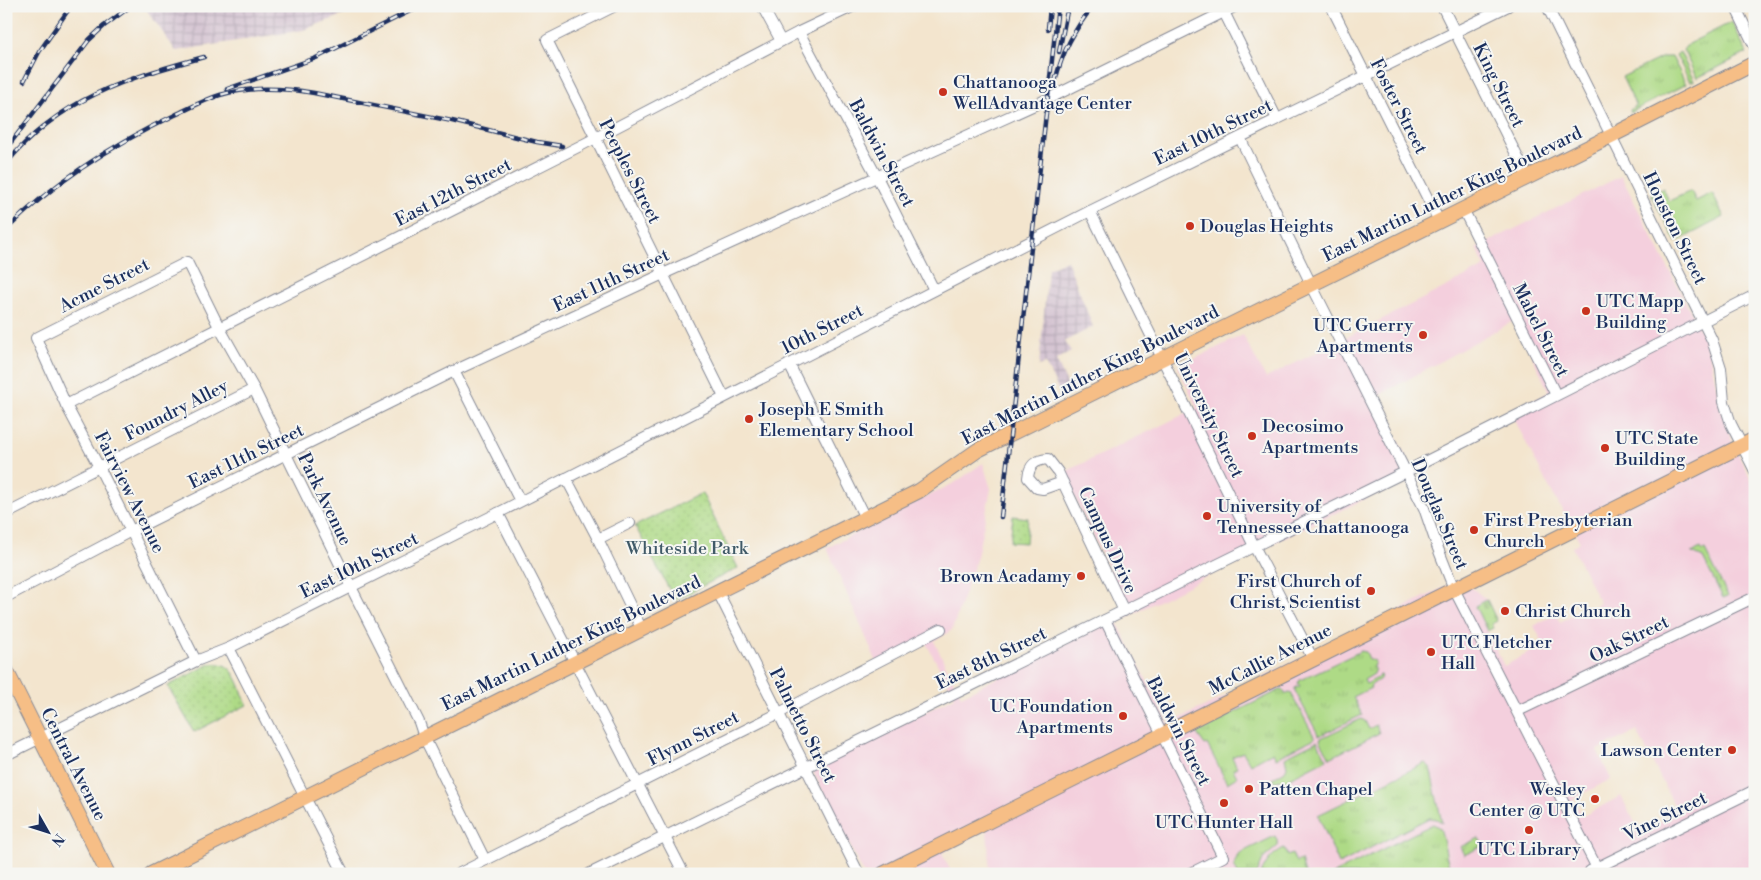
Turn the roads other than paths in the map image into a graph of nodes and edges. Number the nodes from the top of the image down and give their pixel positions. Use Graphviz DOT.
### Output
graph roads {
  1 [pos="615,6"];
  2 [pos="762,6"];
  3 [pos="854,6"];
  4 [pos="1236,6"];
  5 [pos="1331,6"];
  6 [pos="1442,6"];
  7 [pos="1508,6"];
  8 [pos="1547,6"];
  9 [pos="1735,6"];
  10 [pos="1224,12"];
  11 [pos="799,32"];
  12 [pos="1455,32"];
  13 [pos="781,41"];
  14 [pos="1755,46"];
  15 [pos="1755,63"];
  16 [pos="1366,76"];
  17 [pos="1277,119"];
  18 [pos="1611,136"];
  19 [pos="595,138"];
  20 [pos="1240,138"];
  21 [pos="877,176"];
  22 [pos="1528,178"];
  23 [pos="1463,209"];
  24 [pos="1090,211"];
  25 [pos="1439,220"];
  26 [pos="187,262"];
  27 [pos="663,274"];
  28 [pos="1311,284"];
  29 [pos="934,290"];
  30 [pos="1755,295"];
  31 [pos="1702,320"];
  32 [pos="219,328"];
  33 [pos="36,338"];
  34 [pos="1163,357"];
  35 [pos="790,364"];
  36 [pos="454,371"];
  37 [pos="254,389"];
  38 [pos="1556,395"];
  39 [pos="724,397"];
  40 [pos="66,405"];
  41 [pos="1755,438"];
  42 [pos="1742,445"];
  43 [pos="286,455"];
  44 [pos="99,467"];
  45 [pos="1406,471"];
  46 [pos="1755,471"];
  47 [pos="566,478"];
  48 [pos="1063,482"];
  49 [pos="520,501"];
  50 [pos="6,514"];
  51 [pos="498,514"];
  52 [pos="865,518"];
  53 [pos="630,523"];
  54 [pos="131,530"];
  55 [pos="598,539"];
  56 [pos="1254,546"];
  57 [pos="351,587"];
  58 [pos="1454,589"];
  59 [pos="718,592"];
  60 [pos="6,597"];
  61 [pos="1755,597"];
  62 [pos="1124,611"];
  63 [pos="1105,620"];
  64 [pos="941,629"];
  65 [pos="642,630"];
  66 [pos="229,648"];
  67 [pos="1313,659"];
  68 [pos="196,661"];
  69 [pos="576,663"];
  70 [pos="6,670"];
  71 [pos="1518,711"];
  72 [pos="779,713"];
  73 [pos="1163,734"];
  74 [pos="424,737"];
  75 [pos="40,738"];
  76 [pos="6,756"];
  77 [pos="806,767"];
  78 [pos="638,784"];
  79 [pos="1755,790"];
  80 [pos="304,796"];
  81 [pos="664,835"];
  82 [pos="485,860"];
  83 [pos="1596,871"];
  84 [pos="108,874"];
  85 [pos="151,874"];
  86 [pos="344,874"];
  87 [pos="458,874"];
  88 [pos="589,874"];
  89 [pos="684,874"];
  90 [pos="859,874"];
  91 [pos="883,874"];
  92 [pos="1189,874"];
  1 -- 19 [label="street, Peeples Street"];
  2 -- 13 [label="street"];
  3 -- 11 [label="street, East 12th Street"];
  4 -- 10 [label="street, East 11th Street"];
  5 -- 16 [label="street, Foster Street"];
  6 -- 12 [label="street, King Street"];
  7 -- 12 [label="street, East 10th Street"];
  8 -- 18 [label="street, Houston Street"];
  9 -- 14 [label="street"];
  10 -- 17 [label="street"];
  10 -- 21 [label="street, East 11th Street"];
  11 -- 13 [label="street, East 12th Street"];
  11 -- 21 [label="street, Baldwin Street"];
  12 -- 16 [label="street, East 10th Street"];
  12 -- 22 [label="street, King Street"];
  13 -- 19 [label="street, East 12th Street"];
  15 -- 18 [label="main road, East Martin Luther King Boulevard"];
  16 -- 17 [label="street, East 10th Street"];
  16 -- 25 [label="street, Foster Street"];
  17 -- 20 [label="street, East 10th Street"];
  18 -- 22 [label="main road, East Martin Luther King Boulevard"];
  18 -- 31 [label="street, Houston Street"];
  19 -- 27 [label="street, Peeples Street"];
  19 -- 32 [label="street, East 12th Street"];
  20 -- 24 [label="street, East 10th Street"];
  20 -- 28 [label="street, Douglas Street"];
  21 -- 27 [label="street, East 11th Street"];
  21 -- 29 [label="street, Baldwin Street"];
  22 -- 23 [label="main road, East Martin Luther King Boulevard"];
  23 -- 25 [label="main road, East Martin Luther King Boulevard"];
  23 -- 38 [label="street, Mabel Street"];
  24 -- 29 [label="street, East 10th Street"];
  24 -- 34 [label="street, University Street"];
  25 -- 28 [label="main road, East Martin Luther King Boulevard"];
  26 -- 32 [label="street, Park Avenue"];
  26 -- 33 [label="street, Acme Street"];
  27 -- 36 [label="street, East 11th Street"];
  27 -- 39 [label="street, Peeples Street"];
  28 -- 34 [label="main road, East Martin Luther King Boulevard"];
  28 -- 45 [label="street, Douglas Street"];
  29 -- 35 [label="street, 10th Street"];
  30 -- 31 [label="street"];
  31 -- 38 [label="street"];
  31 -- 42 [label="street, Houston Street"];
  32 -- 37 [label="street, Park Avenue"];
  32 -- 40 [label="street, East 12th Street"];
  33 -- 40 [label="street, Fairview Avenue"];
  34 -- 52 [label="main road, East Martin Luther King Boulevard"];
  34 -- 56 [label="street, University Street"];
  35 -- 39 [label="street, 10th Street"];
  35 -- 52 [label="street"];
  36 -- 43 [label="street, East 11th Street"];
  36 -- 49 [label="street"];
  37 -- 43 [label="street, Park Avenue"];
  37 -- 44 [label="street, Foundry Alley"];
  38 -- 45 [label="street, Mabel Street"];
  39 -- 47 [label="street, East 10th Street"];
  40 -- 44 [label="street, Fairview Avenue"];
  41 -- 42 [label="main road, McCallie Avenue"];
  42 -- 46 [label="street, Houston Street"];
  42 -- 58 [label="main road, McCallie Avenue"];
  43 -- 54 [label="street, East 11th Street"];
  43 -- 57 [label="street, Park Avenue"];
  44 -- 50 [label="street, Foundry Alley"];
  44 -- 54 [label="street, Fairview Avenue"];
  45 -- 56 [label="street, East 8th Street"];
  45 -- 58 [label="street, Douglas Street"];
  47 -- 49 [label="street, East 10th Street"];
  47 -- 55 [label="street"];
  48 -- 62 [label="street, Campus Drive"];
  49 -- 51 [label="street, East 10th Street"];
  51 -- 57 [label="street, East 10th Street"];
  51 -- 69 [label="street"];
  52 -- 59 [label="main road, East Martin Luther King Boulevard"];
  53 -- 55 [label="street"];
  54 -- 60 [label="street, East 11th Street"];
  54 -- 68 [label="street, Fairview Avenue"];
  55 -- 65 [label="street"];
  56 -- 62 [label="street, East 8th Street"];
  56 -- 67 [label="street, University Street"];
  57 -- 66 [label="street, East 10th Street"];
  57 -- 74 [label="street, Park Avenue"];
  58 -- 67 [label="main road, McCallie Avenue"];
  58 -- 71 [label="street, Douglas Street"];
  59 -- 65 [label="main road, East Martin Luther King Boulevard"];
  59 -- 72 [label="street, Palmetto Street"];
  61 -- 71 [label="street, Oak Street"];
  62 -- 63 [label="street, East 8th Street"];
  63 -- 73 [label="street, Baldwin Street"];
  63 -- 77 [label="street, East 8th Street"];
  64 -- 72 [label="street, Flynn Street"];
  65 -- 69 [label="main road, East Martin Luther King Boulevard"];
  66 -- 68 [label="street, East 10th Street"];
  66 -- 80 [label="street"];
  67 -- 73 [label="main road, McCallie Avenue"];
  68 -- 75 [label="street, East 10th Street"];
  69 -- 74 [label="main road, East Martin Luther King Boulevard"];
  69 -- 78 [label="street"];
  70 -- 75 [label="main road, Central Avenue"];
  71 -- 83 [label="street, Douglas Street"];
  72 -- 77 [label="street, Palmetto Street"];
  72 -- 78 [label="street, Flynn Street"];
  73 -- 91 [label="main road, McCallie Avenue"];
  73 -- 92 [label="street, Baldwin Street"];
  74 -- 80 [label="main road, East Martin Luther King Boulevard"];
  74 -- 82 [label="street, Park Avenue"];
  75 -- 76 [label="street, East 10th Street"];
  75 -- 84 [label="main road, Central Avenue"];
  77 -- 81 [label="street, East 8th Street"];
  77 -- 90 [label="street, Palmetto Street"];
  78 -- 81 [label="street"];
  78 -- 82 [label="street, Flynn Street"];
  79 -- 83 [label="street, Vine Street"];
  80 -- 85 [label="main road, East Martin Luther King Boulevard"];
  80 -- 86 [label="street"];
  81 -- 88 [label="street, East 8th Street"];
  81 -- 89 [label="street"];
  82 -- 87 [label="street, Flynn Street"];
}
